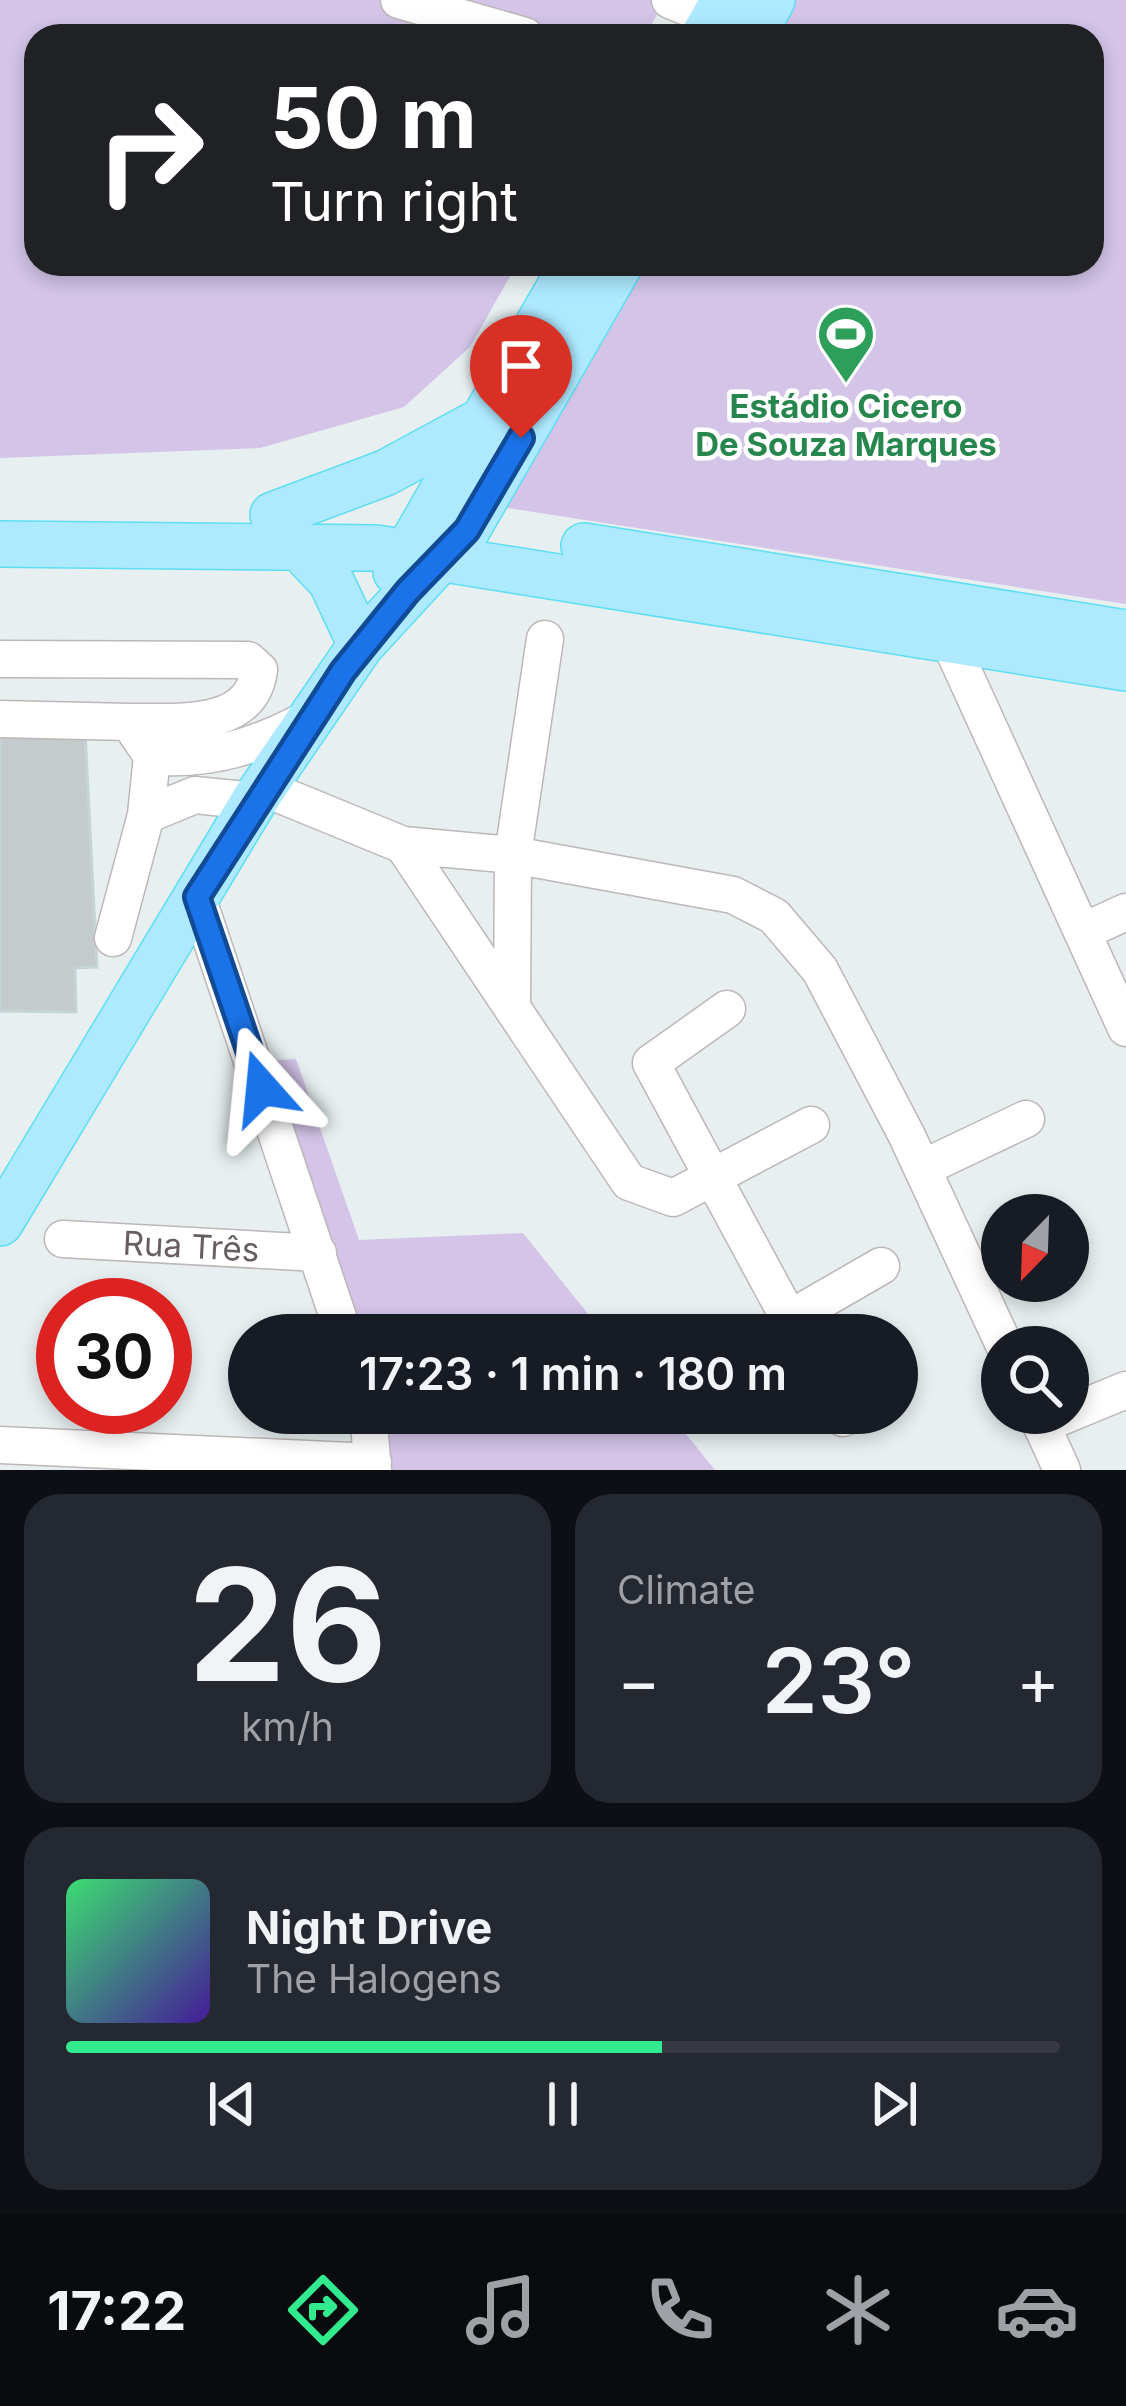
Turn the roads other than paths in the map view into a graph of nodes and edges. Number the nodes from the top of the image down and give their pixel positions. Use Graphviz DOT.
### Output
graph roads {
  1 [pos="399,0"];
  2 [pos="670,0"];
  3 [pos="772,0"];
  4 [pos="724,23"];
  5 [pos="483,24"];
  6 [pos="567,276"];
  7 [pos="612,276"];
  8 [pos="484,419"];
  9 [pos="0,519"];
  10 [pos="284,529"];
  11 [pos="434,540"];
  12 [pos="0,544"];
  13 [pos="1126,633"];
  14 [pos="948,638"];
  15 [pos="545,639"];
  16 [pos="361,645"];
  17 [pos="0,659"];
  18 [pos="1126,668"];
  19 [pos="311,717"];
  20 [pos="0,719"];
  21 [pos="129,722"];
  22 [pos="152,756"];
  23 [pos="259,794"];
  24 [pos="146,814"];
  25 [pos="403,845"];
  26 [pos="513,855"];
  27 [pos="197,897"];
  28 [pos="1126,912"];
  29 [pos="1082,932"];
  30 [pos="113,938"];
  31 [pos="512,1007"];
  32 [pos="728,1009"];
  33 [pos="1126,1028"];
  34 [pos="1026,1119"];
  35 [pos="812,1125"];
  36 [pos="922,1168"];
  37 [pos="711,1178"];
  38 [pos="0,1223"];
  39 [pos="63,1239"];
  40 [pos="318,1252"];
  41 [pos="881,1266"];
  42 [pos="337,1314"];
  43 [pos="787,1314"];
  44 [pos="813,1314"];
  45 [pos="995,1326"];
  46 [pos="1126,1390"];
  47 [pos="1089,1402"];
  48 [pos="370,1434"];
  49 [pos="1045,1434"];
  50 [pos="0,1445"];
  51 [pos="373,1466"];
  52 [pos="1062,1470"];
  1 -- 5 [label="street"];
  2 -- 4 [label="street"];
  3 -- 4 [label="main road"];
  6 -- 8 [label="main road"];
  7 -- 11 [label="main road"];
  8 -- 10 [label="main road"];
  8 -- 11 [label="main road"];
  9 -- 10 [label="main road"];
  10 -- 11 [label="main road"];
  10 -- 12 [label="main road"];
  10 -- 16 [label="main road"];
  11 -- 13 [label="main road"];
  11 -- 14 [label="main road"];
  11 -- 16 [label="main road"];
  14 -- 18 [label="main road"];
  14 -- 29 [label="street"];
  15 -- 26 [label="street"];
  16 -- 19 [label="main road"];
  17 -- 21 [label="street"];
  19 -- 22 [label="street"];
  19 -- 23 [label="main road"];
  20 -- 21 [label="street"];
  21 -- 22 [label="street"];
  22 -- 24 [label="street"];
  23 -- 24 [label="street"];
  23 -- 25 [label="street"];
  23 -- 27 [label="main road"];
  24 -- 30 [label="street"];
  25 -- 26 [label="street"];
  25 -- 31 [label="street"];
  26 -- 31 [label="street"];
  26 -- 36 [label="street"];
  27 -- 38 [label="main road"];
  27 -- 40 [label="street"];
  28 -- 29 [label="street"];
  29 -- 33 [label="street"];
  31 -- 37 [label="street"];
  32 -- 37 [label="street"];
  34 -- 36 [label="street"];
  35 -- 37 [label="street"];
  36 -- 45 [label="street"];
  37 -- 43 [label="street"];
  39 -- 40 [label="street, Rua Três"];
  40 -- 42 [label="street"];
  41 -- 44 [label="street"];
  46 -- 47 [label="street"];
  48 -- 51 [label="street"];
  49 -- 52 [label="street"];
  50 -- 51 [label="street"];
}
